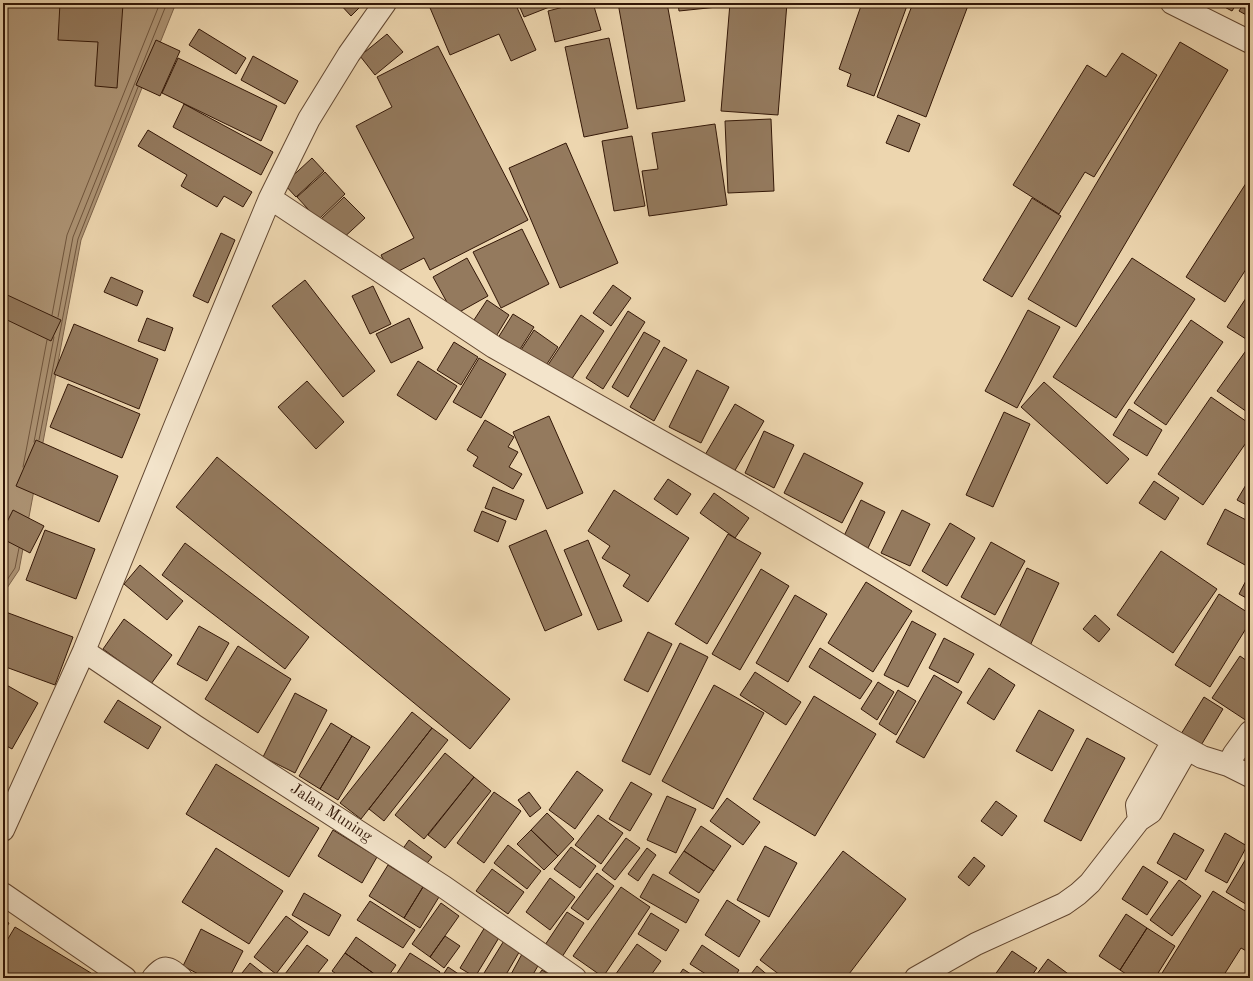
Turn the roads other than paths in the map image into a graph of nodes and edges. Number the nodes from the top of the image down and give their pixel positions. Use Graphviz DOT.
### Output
graph roads {
  1 [pos="385,3"];
  2 [pos="1172,3"];
  3 [pos="1250,42"];
  4 [pos="270,198"];
  5 [pos="84,651"];
  6 [pos="1250,732"];
  7 [pos="1180,745"];
  8 [pos="1228,765"];
  9 [pos="1250,776"];
  10 [pos="3,830"];
  11 [pos="3,894"];
  12 [pos="125,978"];
  13 [pos="153,978"];
  14 [pos="181,978"];
  15 [pos="575,978"];
  16 [pos="916,978"];
  1 -- 4 [label="street"];
  2 -- 3 [label="street"];
  4 -- 5 [label="street"];
  4 -- 7 [label="street"];
  5 -- 10 [label="street"];
  5 -- 15 [label="street, Jalan Muning"];
  6 -- 8 [label="street"];
  7 -- 8 [label="street"];
  7 -- 16 [label="street"];
  8 -- 9 [label="street"];
  11 -- 12 [label="street"];
  13 -- 14 [label="street"];
}
